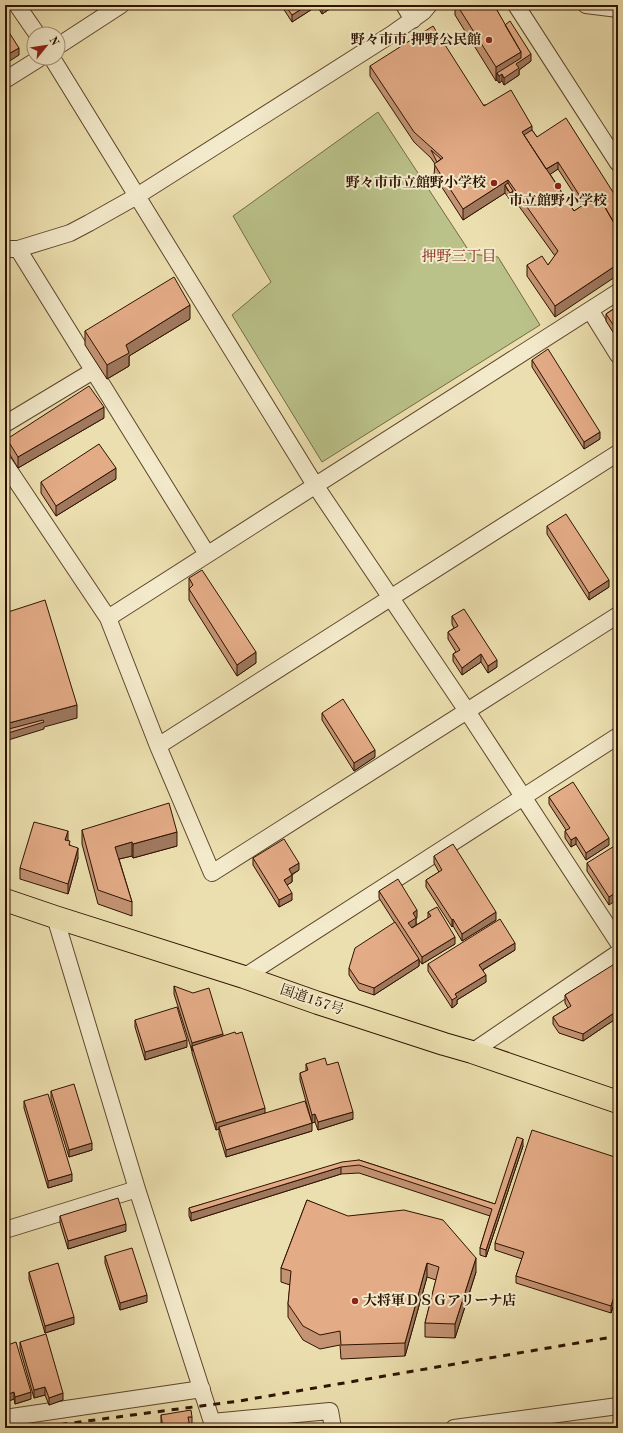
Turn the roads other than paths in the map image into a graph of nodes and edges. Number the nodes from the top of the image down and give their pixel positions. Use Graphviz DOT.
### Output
graph roads {
  1 [pos="17,5"];
  2 [pos="121,5"];
  3 [pos="404,5"];
  4 [pos="429,5"];
  5 [pos="516,5"];
  6 [pos="586,5"];
  7 [pos="618,9"];
  8 [pos="412,20"];
  9 [pos="31,26"];
  10 [pos="66,41"];
  11 [pos="27,66"];
  12 [pos="57,66"];
  13 [pos="5,80"];
  14 [pos="618,163"];
  15 [pos="137,196"];
  16 [pos="11,249"];
  17 [pos="618,292"];
  18 [pos="590,310"];
  19 [pos="618,355"];
  20 [pos="93,371"];
  21 [pos="5,424"];
  22 [pos="618,454"];
  23 [pos="5,464"];
  24 [pos="314,485"];
  25 [pos="207,554"];
  26 [pos="390,597"];
  27 [pos="618,614"];
  28 [pos="108,618"];
  29 [pos="467,711"];
  30 [pos="618,736"];
  31 [pos="158,746"];
  32 [pos="523,797"];
  33 [pos="5,900"];
  34 [pos="55,917"];
  35 [pos="618,942"];
  36 [pos="618,953"];
  37 [pos="244,977"];
  38 [pos="472,1052"];
  39 [pos="618,1102"];
  40 [pos="137,1189"];
  41 [pos="5,1230"];
  42 [pos="202,1389"];
  43 [pos="618,1406"];
  44 [pos="5,1418"];
  45 [pos="213,1425"];
  46 [pos="333,1428"];
  47 [pos="454,1428"];
  1 -- 9 [label="street"];
  2 -- 10 [label="street"];
  3 -- 8 [label="street"];
  4 -- 8 [label="street"];
  5 -- 14 [label="street"];
  6 -- 7 [label="street"];
  8 -- 15 [label="street"];
  11 -- 13 [label="street"];
  12 -- 15 [label="street"];
  15 -- 16 [label="street"];
  15 -- 24 [label="street"];
  16 -- 20 [label="street"];
  17 -- 18 [label="street"];
  18 -- 19 [label="street"];
  18 -- 24 [label="street"];
  20 -- 21 [label="street"];
  20 -- 25 [label="street"];
  22 -- 26 [label="street"];
  23 -- 28 [label="street"];
  24 -- 25 [label="street"];
  24 -- 26 [label="street"];
  25 -- 28 [label="street"];
  26 -- 29 [label="street"];
  26 -- 31 [label="street"];
  27 -- 29 [label="street"];
  28 -- 31 [label="street"];
  29 -- 31 [label="street"];
  29 -- 32 [label="street"];
  30 -- 32 [label="street"];
  32 -- 35 [label="street"];
  32 -- 37 [label="street"];
  33 -- 34 [label="highway, 国道157号"];
  34 -- 37 [label="highway, 国道157号"];
  34 -- 40 [label="street"];
  36 -- 38 [label="street"];
  37 -- 38 [label="highway, 国道157号"];
  38 -- 39 [label="highway, 国道157号"];
  40 -- 41 [label="street"];
  40 -- 42 [label="street"];
  42 -- 44 [label="street"];
  42 -- 45 [label="street"];
  43 -- 47 [label="street"];
  45 -- 46 [label="street"];
}
